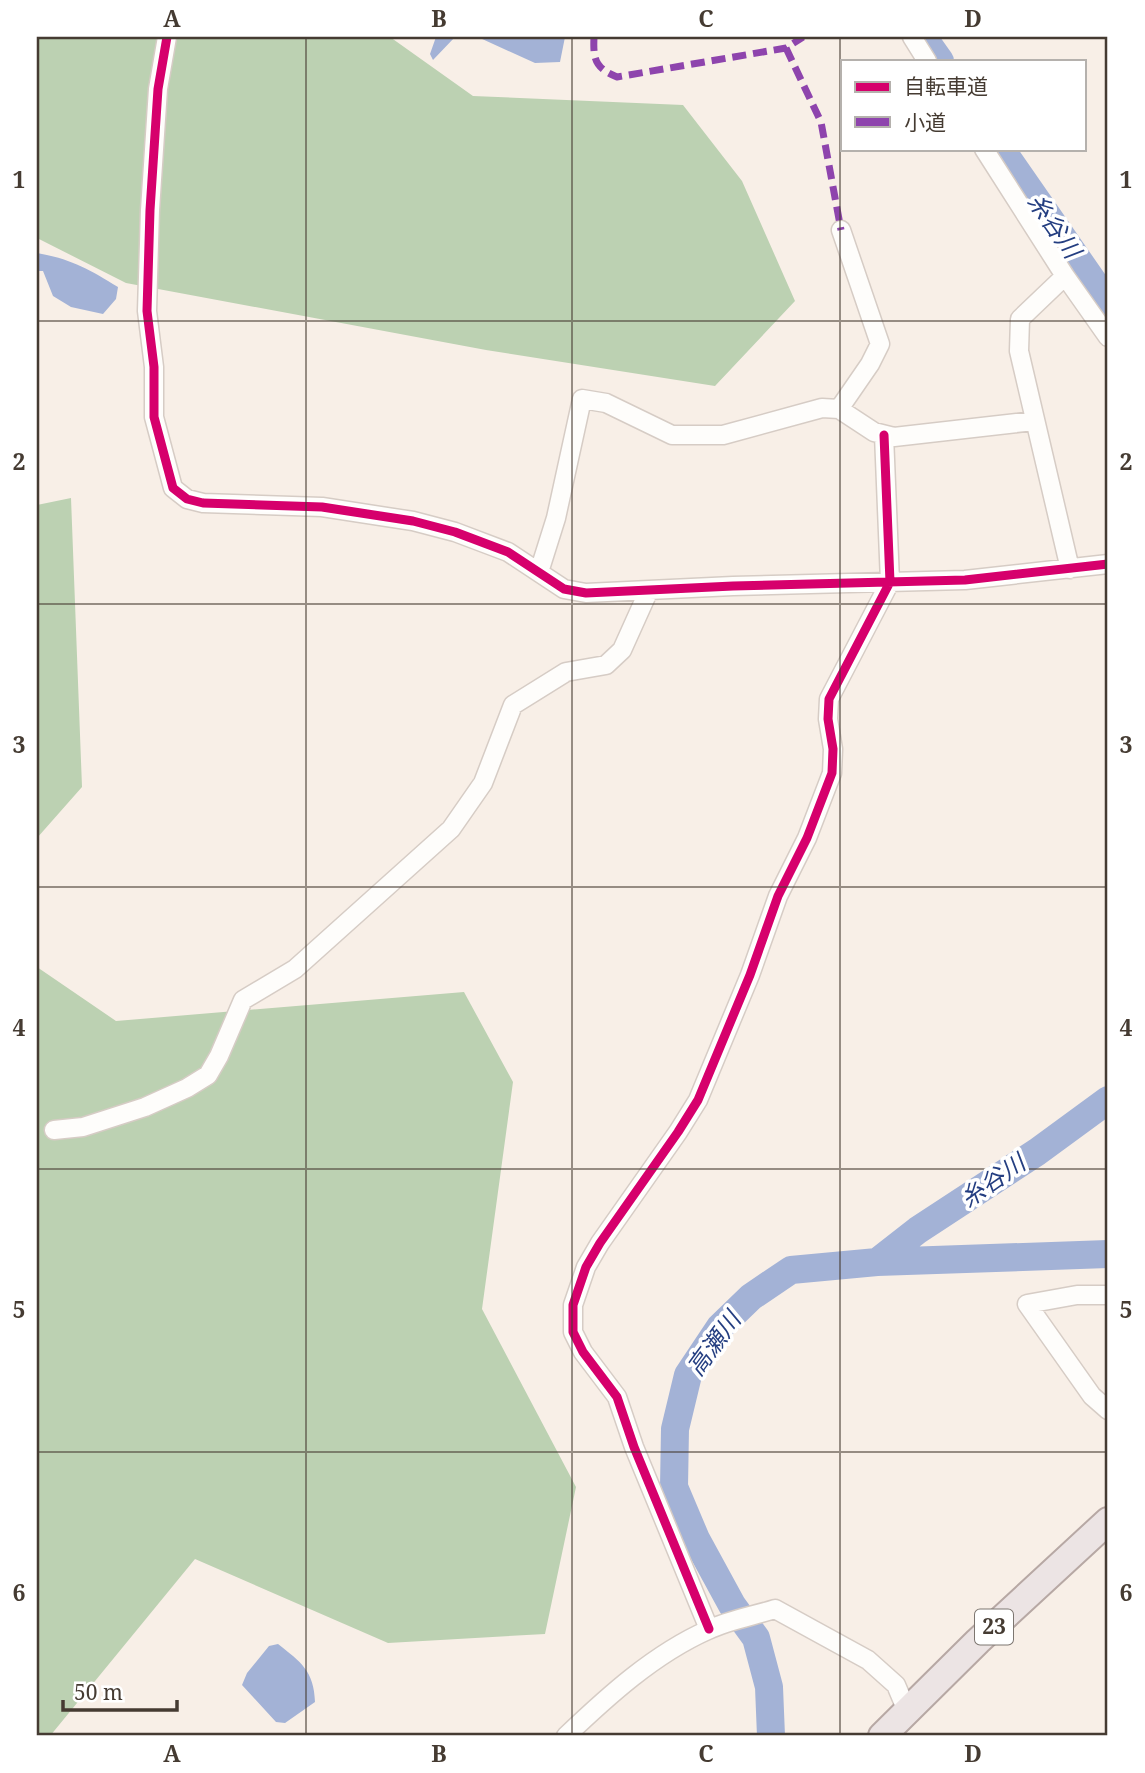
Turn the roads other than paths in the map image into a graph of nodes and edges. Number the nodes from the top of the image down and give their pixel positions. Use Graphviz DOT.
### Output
graph roads {
  1 [pos="167,37"];
  2 [pos="912,37"];
  3 [pos="926,60"];
  4 [pos="985,150"];
  5 [pos="841,230"];
  6 [pos="1065,276"];
  7 [pos="1108,337"];
  8 [pos="839,409"];
  9 [pos="1034,421"];
  10 [pos="884,435"];
  11 [pos="1108,564"];
  12 [pos="1070,569"];
  13 [pos="539,572"];
  14 [pos="890,582"];
  15 [pos="649,590"];
  16 [pos="54,1130"];
  17 [pos="1108,1295"];
  18 [pos="1108,1410"];
  19 [pos="1108,1521"];
  20 [pos="709,1629"];
  21 [pos="906,1711"];
  22 [pos="566,1736"];
  23 [pos="882,1736"];
  1 -- 13 [label="street"];
  2 -- 3 [label="street"];
  4 -- 6 [label="street"];
  5 -- 8 [label="street"];
  6 -- 7 [label="street"];
  6 -- 9 [label="street"];
  8 -- 10 [label="street"];
  8 -- 13 [label="street"];
  9 -- 10 [label="street"];
  9 -- 12 [label="street"];
  10 -- 14 [label="street"];
  11 -- 12 [label="street"];
  12 -- 14 [label="street"];
  13 -- 15 [label="street"];
  14 -- 15 [label="street"];
  14 -- 20 [label="street"];
  15 -- 16 [label="street"];
  17 -- 18 [label="street"];
  19 -- 21 [label="main road, 23"];
  20 -- 21 [label="street"];
  20 -- 22 [label="street"];
  21 -- 23 [label="main road, 23"];
}
